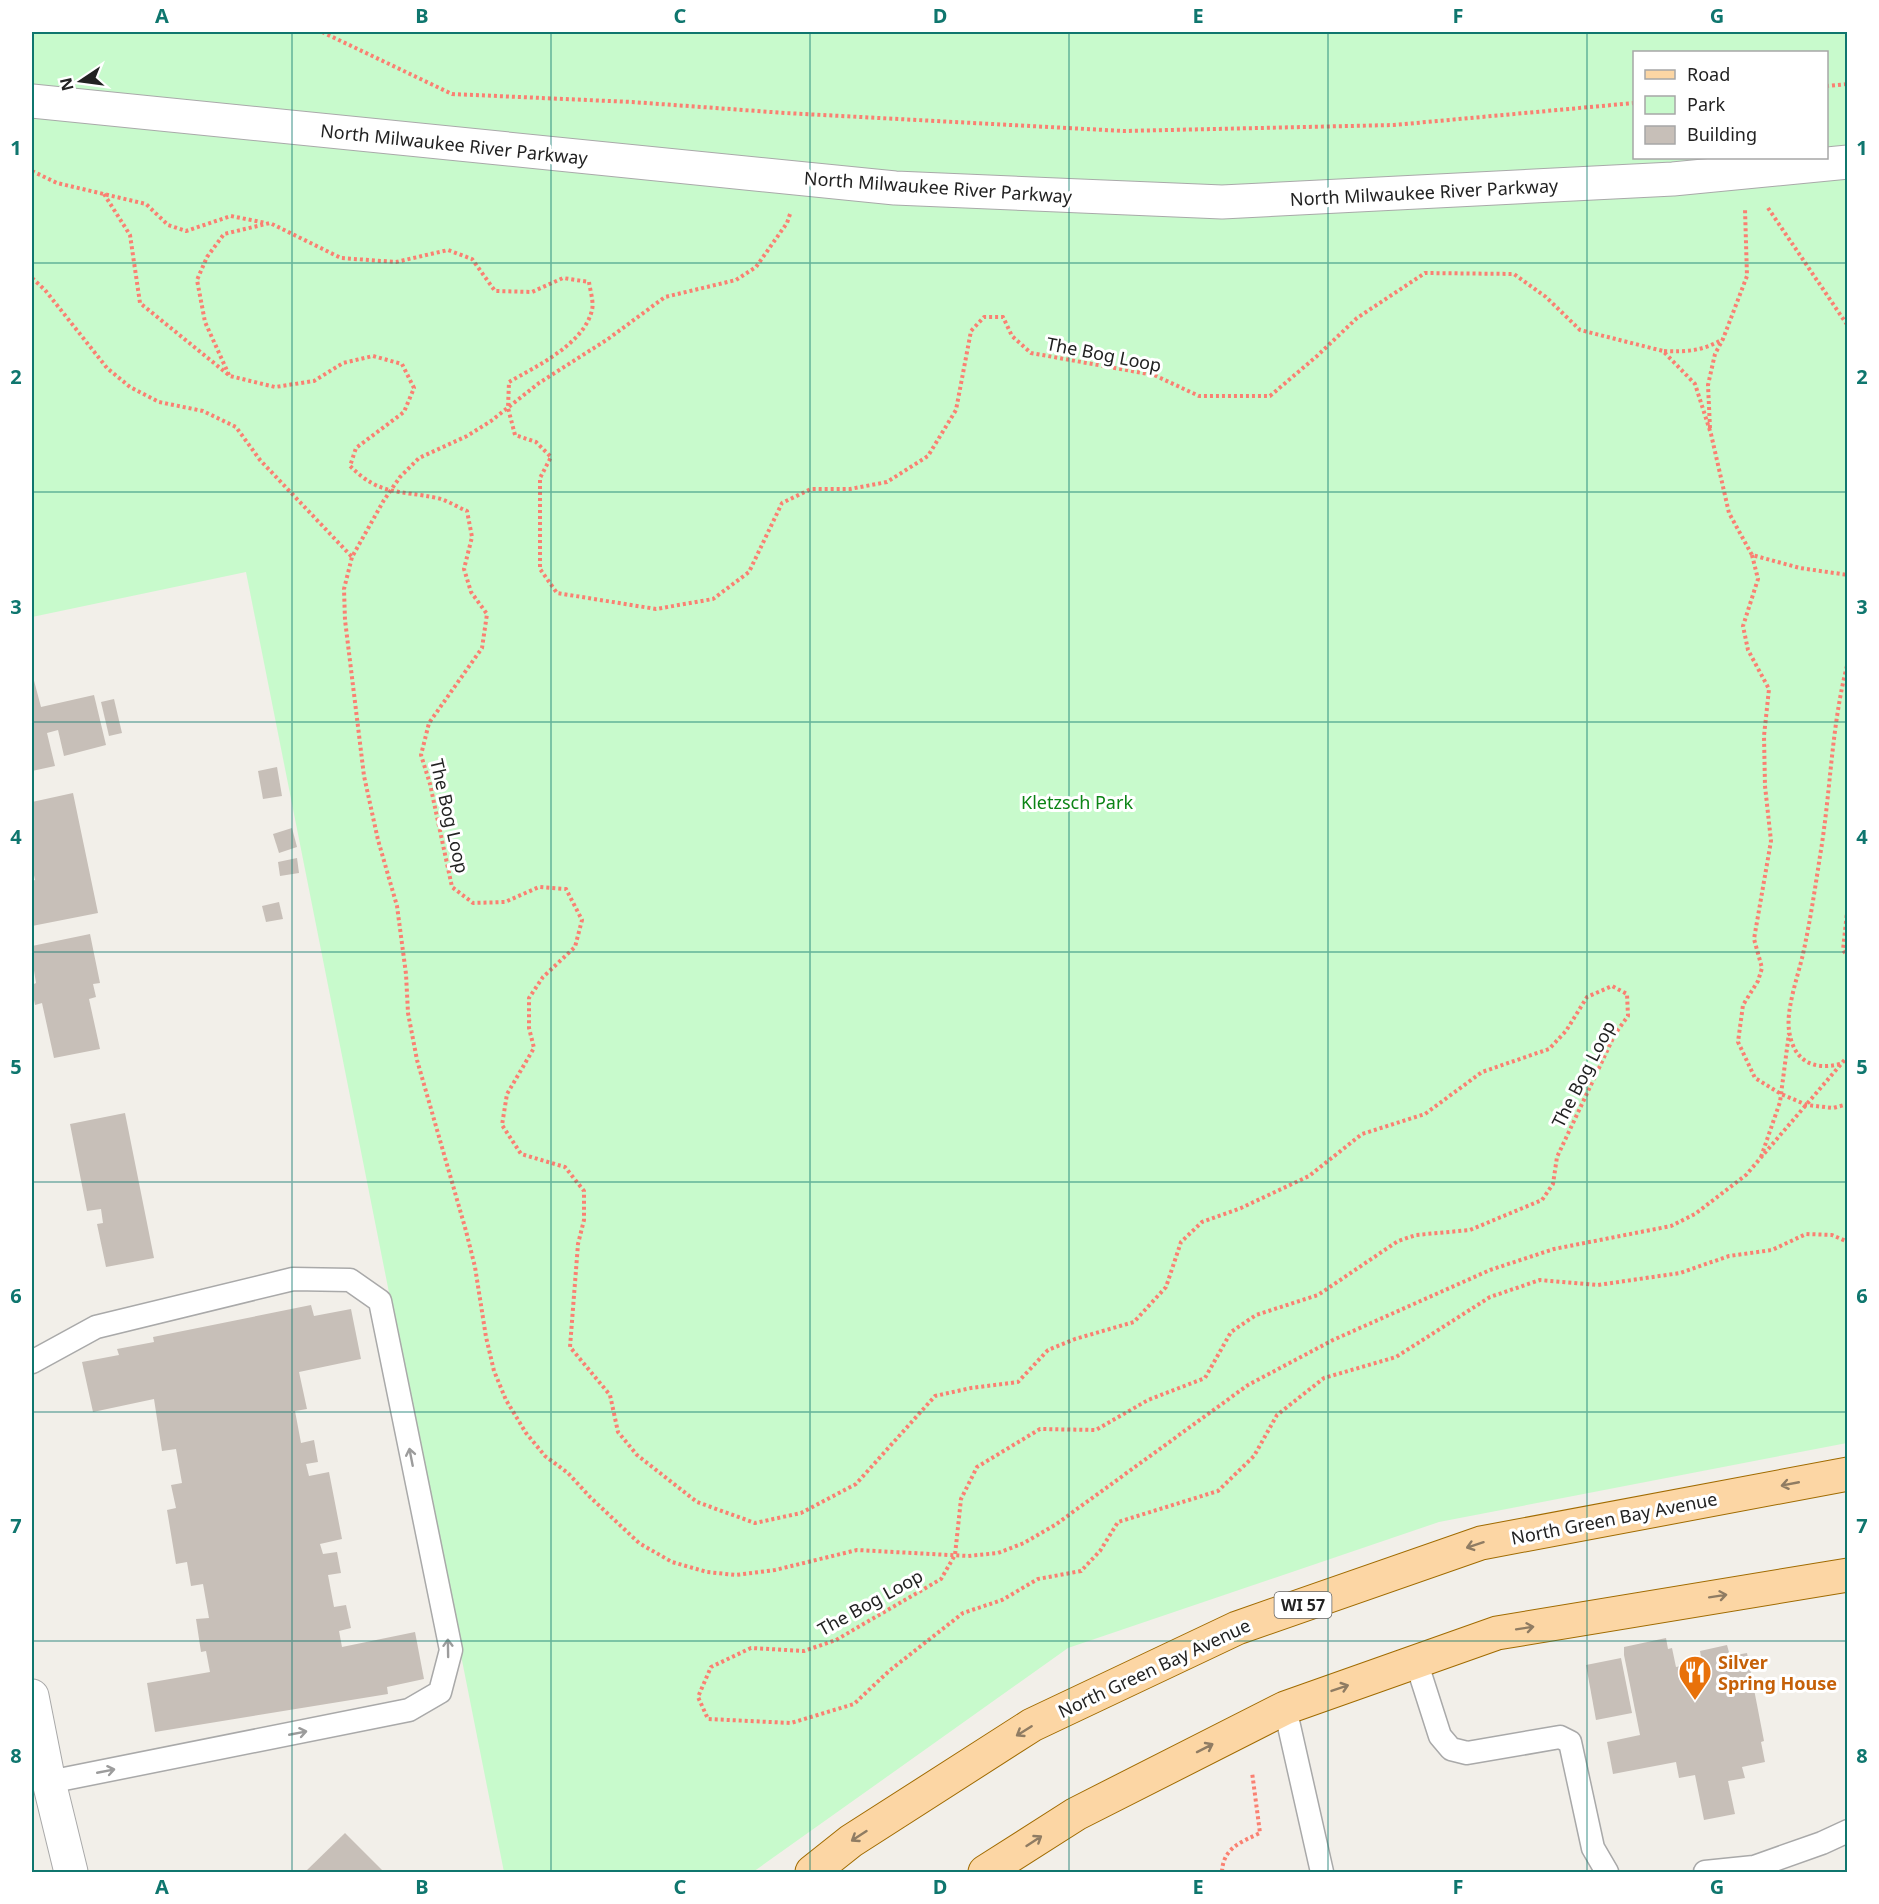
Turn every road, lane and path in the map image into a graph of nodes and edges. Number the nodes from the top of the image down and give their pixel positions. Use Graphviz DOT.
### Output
graph roads {
  1 [pos="322,32"];
  2 [pos="1848,84"];
  3 [pos="1828,86"];
  4 [pos="32,102"];
  5 [pos="1633,103"];
  6 [pos="1848,162"];
  7 [pos="32,171"];
  8 [pos="1744,172"];
  9 [pos="801,178"];
  10 [pos="104,194"];
  11 [pos="270,223"];
  12 [pos="32,278"];
  13 [pos="1848,326"];
  14 [pos="1724,339"];
  15 [pos="1663,351"];
  16 [pos="230,376"];
  17 [pos="508,408"];
  18 [pos="1711,434"];
  19 [pos="390,491"];
  20 [pos="1752,555"];
  21 [pos="352,557"];
  22 [pos="1848,575"];
  23 [pos="1848,662"];
  24 [pos="1848,903"];
  25 [pos="1848,957"];
  26 [pos="1789,1032"];
  27 [pos="1848,1056"];
  28 [pos="1841,1064"];
  29 [pos="1781,1094"];
  30 [pos="1848,1104"];
  31 [pos="1807,1105"];
  32 [pos="1760,1159"];
  33 [pos="1848,1242"];
  34 [pos="32,1362"];
  35 [pos="1848,1474"];
  36 [pos="955,1555"];
  37 [pos="1848,1575"];
  38 [pos="1416,1661"];
  39 [pos="32,1696"];
  40 [pos="1285,1708"];
  41 [pos="1252,1772"];
  42 [pos="49,1782"];
  43 [pos="1848,1831"];
  44 [pos="71,1872"];
  45 [pos="812,1872"];
  46 [pos="985,1872"];
  47 [pos="1222,1872"];
  48 [pos="1322,1872"];
  49 [pos="1607,1872"];
  50 [pos="1706,1872"];
  1 -- 5 [label="path"];
  2 -- 3 [label="path"];
  4 -- 9 [label="street, North Milwaukee River Parkway"];
  6 -- 8 [label="street, North Milwaukee River Parkway"];
  7 -- 10 [label="path, The Bog Loop"];
  8 -- 9 [label="street, North Milwaukee River Parkway"];
  8 -- 13 [label="path"];
  8 -- 14 [label="path"];
  9 -- 17 [label="path"];
  10 -- 11 [label="path, The Bog Loop"];
  10 -- 16 [label="path, The Bog Loop"];
  11 -- 16 [label="path"];
  11 -- 17 [label="path, The Bog Loop"];
  12 -- 21 [label="path"];
  14 -- 15 [label="path, The Bog Loop"];
  14 -- 18 [label="path"];
  15 -- 17 [label="path, The Bog Loop"];
  15 -- 18 [label="path"];
  16 -- 19 [label="path, The Bog Loop"];
  17 -- 19 [label="path"];
  18 -- 20 [label="path"];
  19 -- 21 [label="path"];
  19 -- 36 [label="path, The Bog Loop"];
  20 -- 22 [label="path"];
  20 -- 29 [label="path"];
  21 -- 36 [label="path"];
  23 -- 26 [label="path"];
  24 -- 25 [label="path"];
  26 -- 28 [label="path"];
  26 -- 29 [label="path"];
  27 -- 28 [label="path"];
  28 -- 31 [label="path"];
  29 -- 31 [label="path"];
  29 -- 32 [label="path"];
  30 -- 31 [label="path"];
  31 -- 32 [label="path"];
  32 -- 36 [label="path"];
  33 -- 36 [label="path, The Bog Loop"];
  42 -- 34 [label="lane, one-way"];
  35 -- 45 [label="main road, North Green Bay Avenue / WI 57, one-way"];
  38 -- 37 [label="main road, one-way"];
  40 -- 38 [label="main road, one-way"];
  38 -- 49 [label="lane"];
  39 -- 42 [label="street"];
  46 -- 40 [label="main road, one-way"];
  40 -- 48 [label="lane"];
  41 -- 47 [label="path"];
  42 -- 44 [label="street"];
  43 -- 50 [label="lane"];
}
